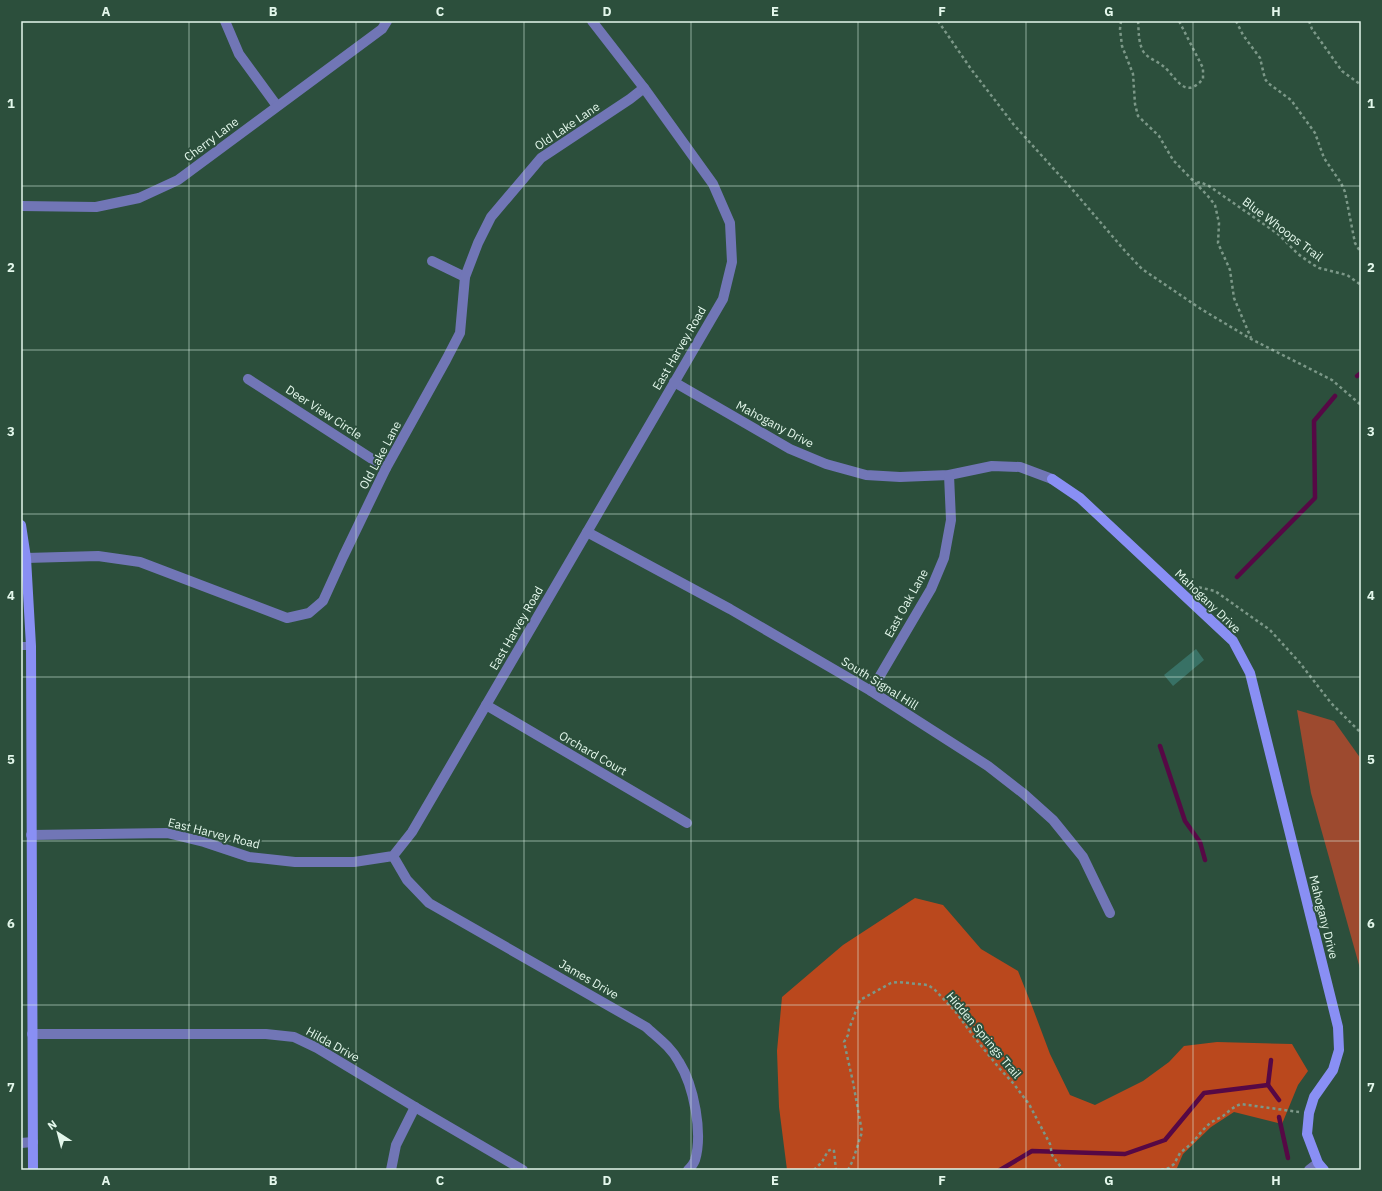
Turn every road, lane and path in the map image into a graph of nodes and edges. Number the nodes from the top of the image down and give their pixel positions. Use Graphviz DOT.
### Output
graph roads {
  1 [pos="226,21"];
  2 [pos="386,21"];
  3 [pos="592,21"];
  4 [pos="938,21"];
  5 [pos="1121,21"];
  6 [pos="1138,21"];
  7 [pos="1179,21"];
  8 [pos="1236,21"];
  9 [pos="1309,21"];
  10 [pos="1361,85"];
  11 [pos="644,88"];
  12 [pos="277,106"];
  13 [pos="1196,183"];
  14 [pos="21,206"];
  15 [pos="1361,253"];
  16 [pos="432,261"];
  17 [pos="465,278"];
  18 [pos="1361,286"];
  19 [pos="1251,339"];
  20 [pos="248,379"];
  21 [pos="674,382"];
  22 [pos="1361,405"];
  23 [pos="386,468"];
  24 [pos="949,475"];
  25 [pos="21,526"];
  26 [pos="587,532"];
  27 [pos="26,558"];
  28 [pos="1185,596"];
  29 [pos="26,646"];
  30 [pos="871,690"];
  31 [pos="486,705"];
  32 [pos="1361,733"];
  33 [pos="687,823"];
  34 [pos="31,835"];
  35 [pos="393,856"];
  36 [pos="1110,913"];
  37 [pos="32,1034"];
  38 [pos="415,1107"];
  39 [pos="1309,1113"];
  40 [pos="21,1142"];
  41 [pos="33,1142"];
  42 [pos="1321,1166"];
  43 [pos="33,1170"];
  44 [pos="390,1170"];
  45 [pos="523,1170"];
  46 [pos="688,1170"];
  47 [pos="814,1170"];
  48 [pos="836,1170"];
  49 [pos="848,1170"];
  50 [pos="1064,1170"];
  51 [pos="1161,1170"];
  52 [pos="1309,1170"];
  1 -- 12 [label="street"];
  2 -- 12 [label="street, Cherry Lane"];
  3 -- 11 [label="street, East Harvey Road"];
  4 -- 19 [label="path"];
  5 -- 13 [label="path"];
  6 -- 7 [label="path"];
  8 -- 15 [label="path"];
  9 -- 10 [label="path"];
  11 -- 17 [label="street, Old Lake Lane"];
  11 -- 21 [label="street, East Harvey Road"];
  12 -- 14 [label="street, Cherry Lane"];
  13 -- 18 [label="path, Blue Whoops Trail"];
  13 -- 19 [label="path"];
  16 -- 17 [label="street"];
  17 -- 23 [label="street, Old Lake Lane"];
  19 -- 22 [label="path"];
  20 -- 23 [label="street, Deer View Circle"];
  21 -- 24 [label="street, Mahogany Drive"];
  21 -- 26 [label="street, East Harvey Road"];
  23 -- 27 [label="street, Old Lake Lane"];
  24 -- 28 [label="street, Mahogany Drive"];
  24 -- 30 [label="street, East Oak Lane"];
  25 -- 27 [label="street"];
  26 -- 30 [label="street, South Signal Hill"];
  26 -- 31 [label="street, East Harvey Road"];
  27 -- 29 [label="street"];
  28 -- 32 [label="path"];
  28 -- 39 [label="street, Mahogany Drive"];
  29 -- 34 [label="street"];
  30 -- 36 [label="street, South Signal Hill"];
  31 -- 33 [label="street, Orchard Court"];
  31 -- 35 [label="street, East Harvey Road"];
  34 -- 35 [label="street, East Harvey Road"];
  34 -- 37 [label="street"];
  35 -- 46 [label="street, James Drive"];
  37 -- 38 [label="street, Hilda Drive"];
  37 -- 41 [label="street"];
  38 -- 44 [label="street"];
  38 -- 45 [label="street, Hilda Drive"];
  39 -- 42 [label="street, Mahogany Drive"];
  39 -- 51 [label="path"];
  40 -- 41 [label="street"];
  41 -- 43 [label="street"];
  42 -- 52 [label="street"];
  47 -- 48 [label="path"];
  49 -- 50 [label="path, Hidden Springs Trail"];
}
